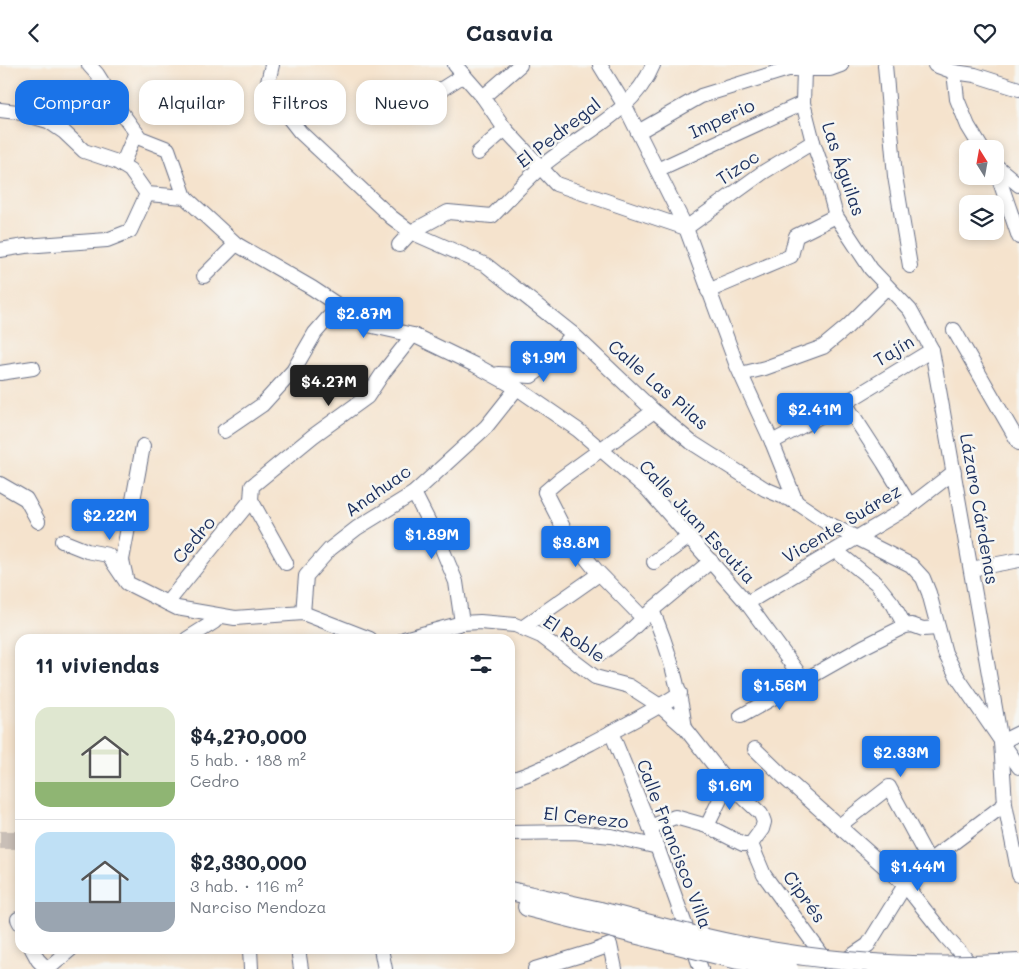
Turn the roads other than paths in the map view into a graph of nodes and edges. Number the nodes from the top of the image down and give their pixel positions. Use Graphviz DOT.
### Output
graph roads {
  1 [pos="89,65"];
  2 [pos="272,65"];
  3 [pos="520,65"];
  4 [pos="600,65"];
  5 [pos="653,65"];
  6 [pos="841,65"];
  7 [pos="885,65"];
  8 [pos="935,65"];
  9 [pos="779,68"];
  10 [pos="460,70"];
  11 [pos="804,70"];
  12 [pos="979,70"];
  13 [pos="954,72"];
  14 [pos="447,80"];
  15 [pos="1019,89"];
  16 [pos="482,97"];
  17 [pos="802,103"];
  18 [pos="625,106"];
  19 [pos="0,110"];
  20 [pos="505,129"];
  21 [pos="136,132"];
  22 [pos="638,132"];
  23 [pos="977,140"];
  24 [pos="813,142"];
  25 [pos="478,153"];
  26 [pos="122,165"];
  27 [pos="541,167"];
  28 [pos="657,170"];
  29 [pos="1004,173"];
  30 [pos="1001,185"];
  31 [pos="1019,185"];
  32 [pos="147,194"];
  33 [pos="185,197"];
  34 [pos="836,216"];
  35 [pos="686,228"];
  36 [pos="411,232"];
  37 [pos="1019,237"];
  38 [pos="236,244"];
  39 [pos="399,245"];
  40 [pos="0,250"];
  41 [pos="910,266"];
  42 [pos="204,276"];
  43 [pos="708,291"];
  44 [pos="890,291"];
  45 [pos="346,310"];
  46 [pos="954,329"];
  47 [pos="573,334"];
  48 [pos="413,335"];
  49 [pos="932,350"];
  50 [pos="33,369"];
  51 [pos="0,373"];
  52 [pos="492,373"];
  53 [pos="740,374"];
  54 [pos="517,388"];
  55 [pos="844,403"];
  56 [pos="654,411"];
  57 [pos="224,431"];
  58 [pos="772,442"];
  59 [pos="1019,443"];
  60 [pos="143,446"];
  61 [pos="600,449"];
  62 [pos="954,472"];
  63 [pos="0,484"];
  64 [pos="414,493"];
  65 [pos="251,500"];
  66 [pos="796,502"];
  67 [pos="910,506"];
  68 [pos="38,521"];
  69 [pos="689,537"];
  70 [pos="859,538"];
  71 [pos="62,541"];
  72 [pos="836,551"];
  73 [pos="1019,560"];
  74 [pos="711,561"];
  75 [pos="654,562"];
  76 [pos="286,563"];
  77 [pos="971,569"];
  78 [pos="599,574"];
  79 [pos="127,583"];
  80 [pos="167,603"];
  81 [pos="747,603"];
  82 [pos="303,613"];
  83 [pos="647,614"];
  84 [pos="220,616"];
  85 [pos="462,623"];
  86 [pos="905,626"];
  87 [pos="522,628"];
  88 [pos="938,628"];
  89 [pos="196,634"];
  90 [pos="357,634"];
  91 [pos="422,634"];
  92 [pos="602,653"];
  93 [pos="804,681"];
  94 [pos="680,693"];
  95 [pos="660,705"];
  96 [pos="742,716"];
  97 [pos="685,728"];
  98 [pos="611,732"];
  99 [pos="1019,733"];
  100 [pos="1001,742"];
  101 [pos="755,749"];
  102 [pos="1019,767"];
  103 [pos="515,778"];
  104 [pos="728,783"];
  105 [pos="1005,804"];
  106 [pos="707,826"];
  107 [pos="839,826"];
  108 [pos="650,827"];
  109 [pos="515,833"];
  110 [pos="751,844"];
  111 [pos="658,847"];
  112 [pos="929,861"];
  113 [pos="1019,875"];
  114 [pos="905,885"];
  115 [pos="515,893"];
  116 [pos="515,904"];
  117 [pos="599,918"];
  118 [pos="35,954"];
  119 [pos="64,954"];
  120 [pos="250,954"];
  121 [pos="299,954"];
  122 [pos="382,954"];
  123 [pos="1019,963"];
  124 [pos="48,969"];
  125 [pos="251,969"];
  126 [pos="301,969"];
  127 [pos="386,969"];
  128 [pos="535,969"];
  129 [pos="615,969"];
  130 [pos="701,969"];
  131 [pos="789,969"];
  132 [pos="832,969"];
  133 [pos="975,969"];
  1 -- 21 [label="street, Calle Juan Escutia"];
  2 -- 36 [label="street, Calle Las Pilas"];
  3 -- 16 [label="street"];
  4 -- 18 [label="street"];
  5 -- 18 [label="street, El Pedregal"];
  6 -- 11 [label="street"];
  7 -- 41 [label="street"];
  8 -- 13 [label="street"];
  9 -- 11 [label="street"];
  9 -- 22 [label="street"];
  10 -- 14 [label="street"];
  10 -- 16 [label="street"];
  11 -- 17 [label="street, Las Águilas"];
  12 -- 13 [label="street"];
  12 -- 15 [label="street"];
  13 -- 23 [label="street"];
  16 -- 20 [label="street"];
  17 -- 24 [label="street, Las Águilas"];
  17 -- 28 [label="street, Imperio"];
  18 -- 22 [label="street"];
  18 -- 27 [label="street, El Pedregal"];
  19 -- 26 [label="street"];
  20 -- 25 [label="street"];
  20 -- 27 [label="street"];
  21 -- 26 [label="street"];
  21 -- 33 [label="street, Calle Juan Escutia"];
  22 -- 28 [label="street"];
  24 -- 34 [label="street, Las Águilas"];
  24 -- 35 [label="street, Tizoc"];
  26 -- 32 [label="street"];
  27 -- 35 [label="street"];
  27 -- 36 [label="street, El Pedregal"];
  28 -- 35 [label="street"];
  29 -- 31 [label="street"];
  30 -- 37 [label="street"];
  32 -- 33 [label="street"];
  32 -- 40 [label="street"];
  33 -- 38 [label="street, Calle Juan Escutia"];
  34 -- 43 [label="street"];
  34 -- 44 [label="street, Las Águilas"];
  35 -- 43 [label="street"];
  36 -- 39 [label="street, El Pedregal"];
  36 -- 47 [label="street, Calle Las Pilas"];
  38 -- 42 [label="street"];
  38 -- 45 [label="street, Calle Juan Escutia"];
  43 -- 53 [label="street"];
  44 -- 49 [label="street, Lázaro Cárdenas"];
  44 -- 53 [label="street"];
  45 -- 48 [label="street, Calle Juan Escutia"];
  45 -- 57 [label="street"];
  46 -- 59 [label="street"];
  47 -- 52 [label="street"];
  47 -- 56 [label="street, Calle Las Pilas"];
  48 -- 52 [label="street, Calle Juan Escutia"];
  48 -- 65 [label="street"];
  49 -- 55 [label="street, Tajín"];
  49 -- 62 [label="street, Lázaro Cárdenas"];
  50 -- 51 [label="street"];
  52 -- 54 [label="street, Calle Juan Escutia"];
  53 -- 58 [label="street"];
  54 -- 61 [label="street, Calle Juan Escutia"];
  54 -- 64 [label="street, Anahuac"];
  55 -- 58 [label="street, Tajín"];
  55 -- 67 [label="street"];
  56 -- 61 [label="street"];
  56 -- 66 [label="street, Calle Las Pilas"];
  58 -- 66 [label="street"];
  60 -- 79 [label="street"];
  61 -- 69 [label="street, Calle Juan Escutia"];
  61 -- 78 [label="street"];
  62 -- 67 [label="street, Vicente Suárez"];
  62 -- 77 [label="street, Lázaro Cárdenas"];
  63 -- 68 [label="street"];
  64 -- 82 [label="street, Anahuac"];
  64 -- 85 [label="street"];
  65 -- 76 [label="street"];
  65 -- 80 [label="street, Cedro"];
  66 -- 70 [label="street, Calle Las Pilas"];
  67 -- 70 [label="street, Vicente Suárez"];
  69 -- 74 [label="street, Calle Juan Escutia"];
  69 -- 75 [label="street"];
  70 -- 72 [label="street, Vicente Suárez"];
  70 -- 88 [label="street, Calle Las Pilas"];
  71 -- 79 [label="street"];
  72 -- 81 [label="street, Vicente Suárez"];
  72 -- 86 [label="street"];
  73 -- 77 [label="street"];
  74 -- 81 [label="street, Calle Juan Escutia"];
  74 -- 83 [label="street"];
  77 -- 100 [label="street, Lázaro Cárdenas"];
  78 -- 83 [label="street"];
  78 -- 87 [label="street"];
  79 -- 80 [label="street"];
  80 -- 84 [label="street"];
  81 -- 93 [label="street, Calle Juan Escutia"];
  82 -- 84 [label="street"];
  82 -- 90 [label="street"];
  83 -- 92 [label="street"];
  83 -- 94 [label="street"];
  84 -- 89 [label="street"];
  85 -- 87 [label="street, El Roble"];
  85 -- 91 [label="street, El Roble"];
  86 -- 88 [label="street"];
  86 -- 93 [label="street"];
  87 -- 95 [label="street, El Roble"];
  88 -- 100 [label="street, Calle Las Pilas"];
  93 -- 96 [label="street"];
  94 -- 95 [label="street"];
  94 -- 97 [label="street"];
  95 -- 97 [label="street, El Roble"];
  95 -- 98 [label="street"];
  97 -- 104 [label="street, El Roble"];
  98 -- 103 [label="street"];
  98 -- 108 [label="street, Calle Francisco Villa"];
  99 -- 100 [label="street"];
  100 -- 102 [label="street, Calle Las Pilas"];
  100 -- 105 [label="street, Lázaro Cárdenas"];
  101 -- 107 [label="street"];
  104 -- 106 [label="street"];
  104 -- 110 [label="street, El Roble"];
  105 -- 112 [label="street"];
  105 -- 113 [label="street, Lázaro Cárdenas"];
  106 -- 108 [label="street"];
  106 -- 110 [label="street"];
  107 -- 112 [label="street"];
  107 -- 114 [label="street"];
  108 -- 111 [label="street, Calle Francisco Villa"];
  109 -- 111 [label="street, El Cerezo"];
  110 -- 132 [label="street, Ciprés"];
  111 -- 130 [label="street, Calle Francisco Villa"];
  112 -- 114 [label="street"];
  114 -- 132 [label="street"];
  114 -- 133 [label="street"];
  115 -- 117 [label="main road"];
  116 -- 117 [label="main road"];
  117 -- 123 [label="main road, bridge"];
  117 -- 131 [label="main road, bridge"];
  118 -- 124 [label="street"];
  119 -- 124 [label="street"];
  120 -- 125 [label="street"];
  121 -- 126 [label="street"];
  122 -- 127 [label="street"];
  128 -- 129 [label="street"];
}
